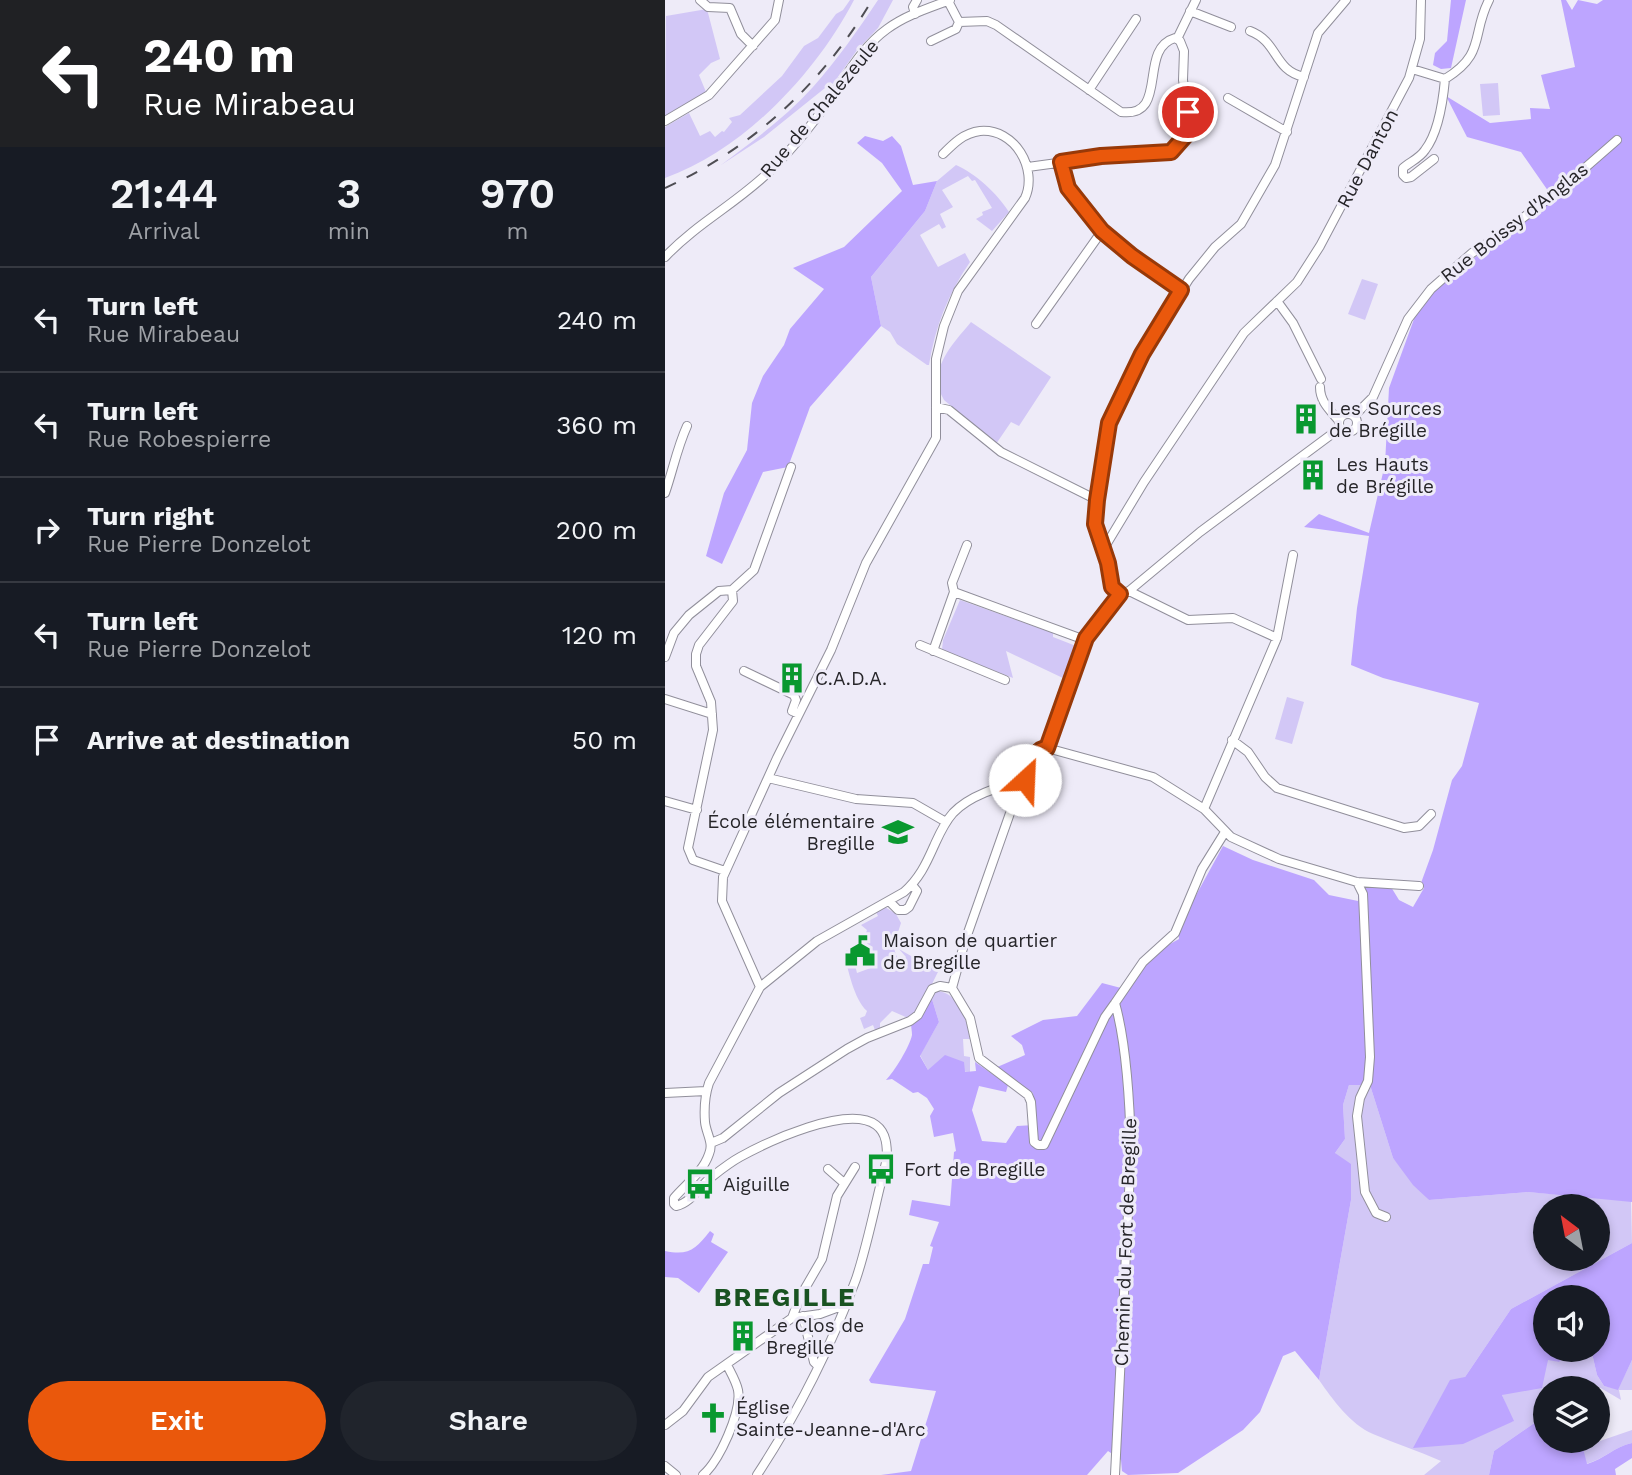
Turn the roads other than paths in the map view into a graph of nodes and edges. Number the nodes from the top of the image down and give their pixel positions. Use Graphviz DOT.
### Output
graph roads {
  1 [pos="700,0"];
  2 [pos="779,0"];
  3 [pos="917,0"];
  4 [pos="949,0"];
  5 [pos="1196,0"];
  6 [pos="1346,0"];
  7 [pos="1421,0"];
  8 [pos="1489,0"];
  9 [pos="1190,12"];
  10 [pos="915,14"];
  11 [pos="1136,19"];
  12 [pos="959,22"];
  13 [pos="1231,27"];
  14 [pos="1250,31"];
  15 [pos="1177,39"];
  16 [pos="931,41"];
  17 [pos="753,46"];
  18 [pos="1412,69"];
  19 [pos="1304,77"];
  20 [pos="1445,79"];
  21 [pos="1089,90"];
  22 [pos="1228,98"];
  23 [pos="665,121"];
  24 [pos="1287,132"];
  25 [pos="1617,140"];
  26 [pos="943,154"];
  27 [pos="1434,159"];
  28 [pos="1061,162"];
  29 [pos="1028,167"];
  30 [pos="1102,231"];
  31 [pos="665,257"];
  32 [pos="1181,290"];
  33 [pos="1277,301"];
  34 [pos="1036,324"];
  35 [pos="936,407"];
  36 [pos="1354,416"];
  37 [pos="1339,425"];
  38 [pos="687,426"];
  39 [pos="791,467"];
  40 [pos="665,493"];
  41 [pos="1097,500"];
  42 [pos="1118,523"];
  43 [pos="1095,524"];
  44 [pos="967,545"];
  45 [pos="1103,550"];
  46 [pos="1293,555"];
  47 [pos="732,590"];
  48 [pos="1116,591"];
  49 [pos="1129,591"];
  50 [pos="954,592"];
  51 [pos="1277,638"];
  52 [pos="1085,640"];
  53 [pos="920,645"];
  54 [pos="933,650"];
  55 [pos="665,657"];
  56 [pos="744,671"];
  57 [pos="1006,680"];
  58 [pos="665,699"];
  59 [pos="712,714"];
  60 [pos="799,714"];
  61 [pos="1232,740"];
  62 [pos="1047,748"];
  63 [pos="768,778"];
  64 [pos="1021,782"];
  65 [pos="665,801"];
  66 [pos="1204,808"];
  67 [pos="697,810"];
  68 [pos="1431,814"];
  69 [pos="946,822"];
  70 [pos="1225,832"];
  71 [pos="725,871"];
  72 [pos="1357,881"];
  73 [pos="912,885"];
  74 [pos="1419,886"];
  75 [pos="889,901"];
  76 [pos="760,987"];
  77 [pos="952,988"];
  78 [pos="1115,1003"];
  79 [pos="706,1091"];
  80 [pos="665,1093"];
  81 [pos="711,1143"];
  82 [pos="855,1167"];
  83 [pos="828,1169"];
  84 [pos="844,1183"];
  85 [pos="1386,1217"];
  86 [pos="839,1307"];
  87 [pos="803,1316"];
  88 [pos="792,1318"];
  89 [pos="727,1364"];
  90 [pos="818,1366"];
  91 [pos="665,1425"];
  92 [pos="665,1466"];
  93 [pos="676,1475"];
  94 [pos="703,1475"];
  95 [pos="757,1475"];
  96 [pos="1115,1475"];
  1 -- 17 [label="street"];
  2 -- 17 [label="street"];
  3 -- 10 [label="street"];
  4 -- 10 [label="street, Rue de Chalezeule"];
  4 -- 12 [label="street"];
  5 -- 9 [label="street"];
  6 -- 19 [label="street"];
  7 -- 18 [label="street, Rue Danton"];
  8 -- 20 [label="street"];
  9 -- 13 [label="street"];
  9 -- 15 [label="street"];
  10 -- 31 [label="street, Rue de Chalezeule"];
  11 -- 21 [label="street"];
  12 -- 16 [label="street"];
  12 -- 21 [label="street"];
  14 -- 19 [label="street"];
  15 -- 21 [label="street"];
  15 -- 28 [label="street"];
  17 -- 23 [label="street"];
  18 -- 20 [label="street"];
  18 -- 33 [label="street, Rue Danton"];
  19 -- 24 [label="street"];
  20 -- 27 [label="street"];
  22 -- 24 [label="street"];
  24 -- 32 [label="street"];
  25 -- 36 [label="street, Rue Boissy d'Anglas"];
  26 -- 29 [label="street"];
  28 -- 29 [label="street"];
  28 -- 30 [label="street"];
  29 -- 35 [label="street"];
  30 -- 32 [label="street"];
  30 -- 34 [label="street"];
  32 -- 41 [label="street"];
  33 -- 37 [label="street"];
  33 -- 42 [label="street, Rue Danton"];
  35 -- 41 [label="street"];
  35 -- 60 [label="street"];
  36 -- 37 [label="street"];
  36 -- 37 [label="street"];
  37 -- 49 [label="street"];
  38 -- 40 [label="street"];
  39 -- 47 [label="street"];
  41 -- 43 [label="street"];
  42 -- 43 [label="street"];
  42 -- 45 [label="street, Rue Danton"];
  43 -- 45 [label="street"];
  44 -- 50 [label="street"];
  45 -- 48 [label="street"];
  46 -- 51 [label="street"];
  47 -- 55 [label="street"];
  47 -- 59 [label="street"];
  48 -- 49 [label="street"];
  48 -- 52 [label="street"];
  49 -- 51 [label="street"];
  50 -- 52 [label="street"];
  50 -- 54 [label="street"];
  51 -- 61 [label="street"];
  52 -- 62 [label="street"];
  53 -- 54 [label="street"];
  54 -- 57 [label="street"];
  56 -- 60 [label="street"];
  58 -- 59 [label="street"];
  59 -- 67 [label="street"];
  60 -- 63 [label="street"];
  61 -- 66 [label="street"];
  61 -- 68 [label="street"];
  62 -- 64 [label="street"];
  62 -- 66 [label="street"];
  63 -- 69 [label="street"];
  63 -- 71 [label="street"];
  64 -- 69 [label="street"];
  64 -- 77 [label="street"];
  65 -- 67 [label="street"];
  66 -- 70 [label="street"];
  67 -- 71 [label="street"];
  69 -- 73 [label="street"];
  70 -- 72 [label="street"];
  70 -- 78 [label="street"];
  71 -- 76 [label="street"];
  72 -- 74 [label="street"];
  72 -- 85 [label="street"];
  73 -- 75 [label="street"];
  73 -- 75 [label="street"];
  75 -- 76 [label="street"];
  76 -- 79 [label="street"];
  77 -- 78 [label="street"];
  77 -- 81 [label="street"];
  78 -- 96 [label="street, Chemin du Fort de Bregille"];
  79 -- 80 [label="street"];
  79 -- 81 [label="street"];
  81 -- 90 [label="street"];
  82 -- 84 [label="street"];
  83 -- 84 [label="street"];
  84 -- 88 [label="street"];
  86 -- 87 [label="street"];
  87 -- 88 [label="street"];
  87 -- 90 [label="street"];
  88 -- 89 [label="street"];
  89 -- 91 [label="street"];
  89 -- 94 [label="street"];
  90 -- 95 [label="street"];
  92 -- 93 [label="street"];
}
